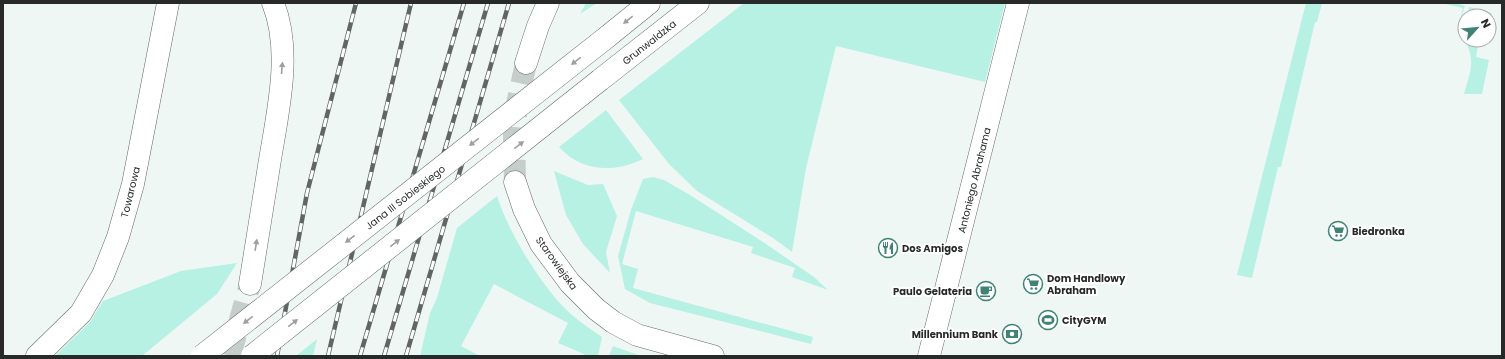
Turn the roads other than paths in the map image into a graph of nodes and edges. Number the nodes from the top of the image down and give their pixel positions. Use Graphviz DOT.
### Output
graph roads {
  1 [pos="168,3"];
  2 [pos="273,3"];
  3 [pos="548,3"];
  4 [pos="649,3"];
  5 [pos="698,3"];
  6 [pos="1018,3"];
  7 [pos="526,63"];
  8 [pos="515,182"];
  9 [pos="250,284"];
  10 [pos="37,356"];
  11 [pos="202,356"];
  12 [pos="252,356"];
  13 [pos="713,356"];
  14 [pos="929,356"];
  1 -- 10 [label="main road, Towarowa"];
  9 -- 2 [label="main road, one-way"];
  3 -- 7 [label="main road"];
  4 -- 11 [label="main road, Jana III Sobieskiego, one-way, bridge"];
  12 -- 5 [label="main road, Grunwaldzka, one-way, bridge"];
  6 -- 14 [label="main road, Antoniego Abrahama"];
  8 -- 13 [label="main road, Starowiejska"];
}
